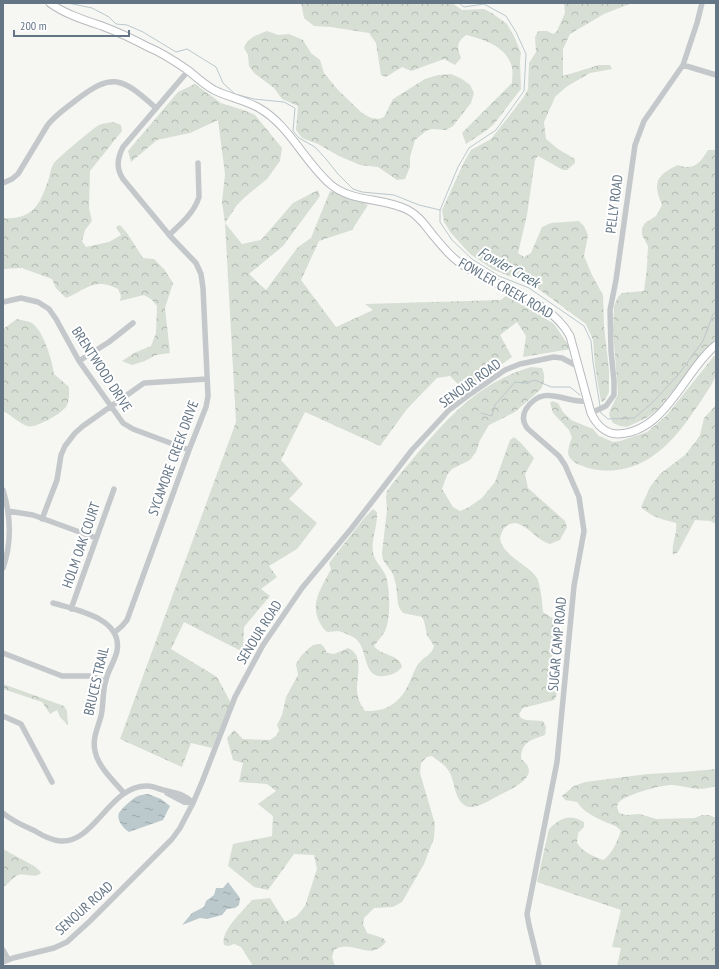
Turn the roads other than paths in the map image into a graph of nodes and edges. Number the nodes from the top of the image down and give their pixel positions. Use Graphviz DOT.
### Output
graph roads {
  1 [pos="50,3"];
  2 [pos="702,3"];
  3 [pos="683,65"];
  4 [pos="188,71"];
  5 [pos="716,74"];
  6 [pos="156,108"];
  7 [pos="198,163"];
  8 [pos="3,182"];
  9 [pos="169,235"];
  10 [pos="3,302"];
  11 [pos="133,324"];
  12 [pos="716,345"];
  13 [pos="79,361"];
  14 [pos="579,367"];
  15 [pos="207,379"];
  16 [pos="587,401"];
  17 [pos="110,406"];
  18 [pos="591,413"];
  19 [pos="189,450"];
  20 [pos="114,489"];
  21 [pos="3,490"];
  22 [pos="8,511"];
  23 [pos="42,519"];
  24 [pos="96,538"];
  25 [pos="3,568"];
  26 [pos="53,603"];
  27 [pos="71,609"];
  28 [pos="114,633"];
  29 [pos="3,653"];
  30 [pos="105,681"];
  31 [pos="3,716"];
  32 [pos="52,782"];
  33 [pos="124,793"];
  34 [pos="192,803"];
  35 [pos="3,813"];
  36 [pos="3,950"];
  37 [pos="6,961"];
  38 [pos="539,966"];
  1 -- 4 [label="main road, FOWLER CREEK ROAD"];
  2 -- 3 [label="street, PELLY ROAD"];
  3 -- 5 [label="street"];
  3 -- 18 [label="street, PELLY ROAD"];
  4 -- 6 [label="street, SYCAMORE CREEK DRIVE"];
  4 -- 14 [label="main road, FOWLER CREEK ROAD"];
  6 -- 8 [label="street"];
  6 -- 9 [label="street, SYCAMORE CREEK DRIVE"];
  7 -- 9 [label="street"];
  9 -- 15 [label="street, SYCAMORE CREEK DRIVE"];
  10 -- 13 [label="street, BRENTWOOD DRIVE"];
  11 -- 13 [label="street"];
  12 -- 18 [label="main road, FOWLER CREEK ROAD"];
  13 -- 17 [label="street, BRENTWOOD DRIVE"];
  14 -- 16 [label="main road, FOWLER CREEK ROAD"];
  14 -- 34 [label="street, SENOUR ROAD"];
  15 -- 17 [label="street"];
  15 -- 19 [label="street, SYCAMORE CREEK DRIVE"];
  16 -- 18 [label="main road, FOWLER CREEK ROAD"];
  16 -- 38 [label="street, SUGAR CAMP ROAD"];
  17 -- 19 [label="street, BRENTWOOD DRIVE"];
  17 -- 23 [label="street"];
  19 -- 28 [label="street, SYCAMORE CREEK DRIVE"];
  20 -- 24 [label="street, HOLM OAK COURT"];
  21 -- 22 [label="street"];
  22 -- 23 [label="street"];
  22 -- 25 [label="street"];
  23 -- 24 [label="street"];
  24 -- 27 [label="street, HOLM OAK COURT"];
  26 -- 27 [label="street, BRUCES TRAIL"];
  27 -- 28 [label="street, BRUCES TRAIL"];
  28 -- 30 [label="street, BRUCES TRAIL"];
  29 -- 30 [label="street"];
  30 -- 33 [label="street, BRUCES TRAIL"];
  31 -- 32 [label="street"];
  33 -- 34 [label="street"];
  33 -- 35 [label="street"];
  34 -- 37 [label="street, SENOUR ROAD"];
  36 -- 37 [label="street"];
}
